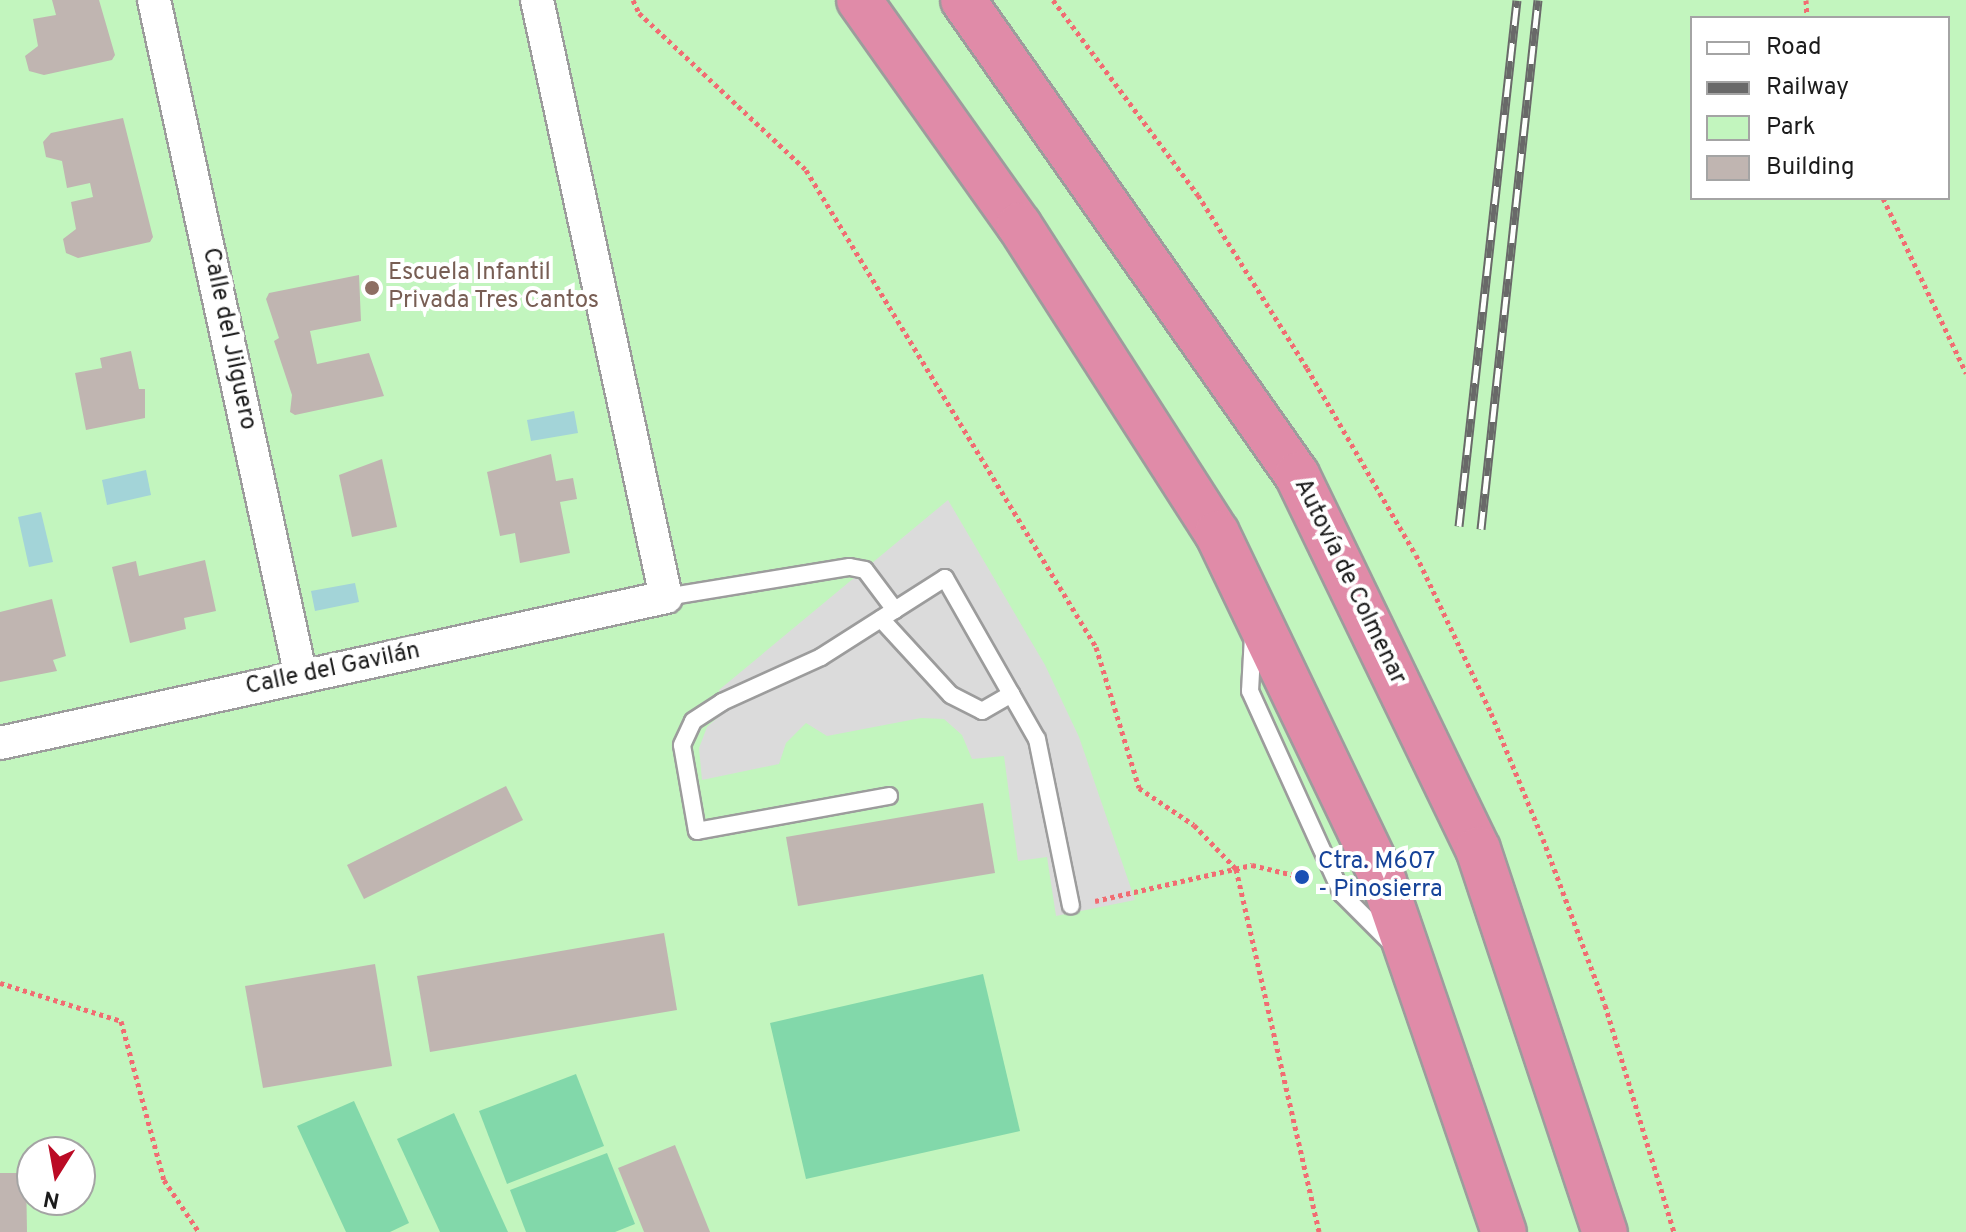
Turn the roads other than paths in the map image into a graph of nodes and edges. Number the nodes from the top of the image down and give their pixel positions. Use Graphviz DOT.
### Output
graph roads {
  1 [pos="154,0"];
  2 [pos="537,0"];
  3 [pos="859,0"];
  4 [pos="963,0"];
  5 [pos="666,597"];
  6 [pos="895,610"];
  7 [pos="881,619"];
  8 [pos="301,677"];
  9 [pos="1011,694"];
  10 [pos="0,743"];
  11 [pos="889,796"];
  12 [pos="1071,906"];
  13 [pos="1504,1232"];
  14 [pos="1605,1232"];
  1 -- 8 [label="street, Calle del Jilguero"];
  2 -- 5 [label="street"];
  3 -- 13 [label="highway"];
  4 -- 14 [label="highway, Autovía de Colmenar"];
  5 -- 6 [label="lane"];
  5 -- 8 [label="street, Calle del Gavilán"];
  6 -- 7 [label="lane"];
  6 -- 9 [label="lane"];
  7 -- 9 [label="lane"];
  7 -- 11 [label="lane"];
  8 -- 10 [label="street, Calle del Gavilán"];
  9 -- 12 [label="lane"];
}
